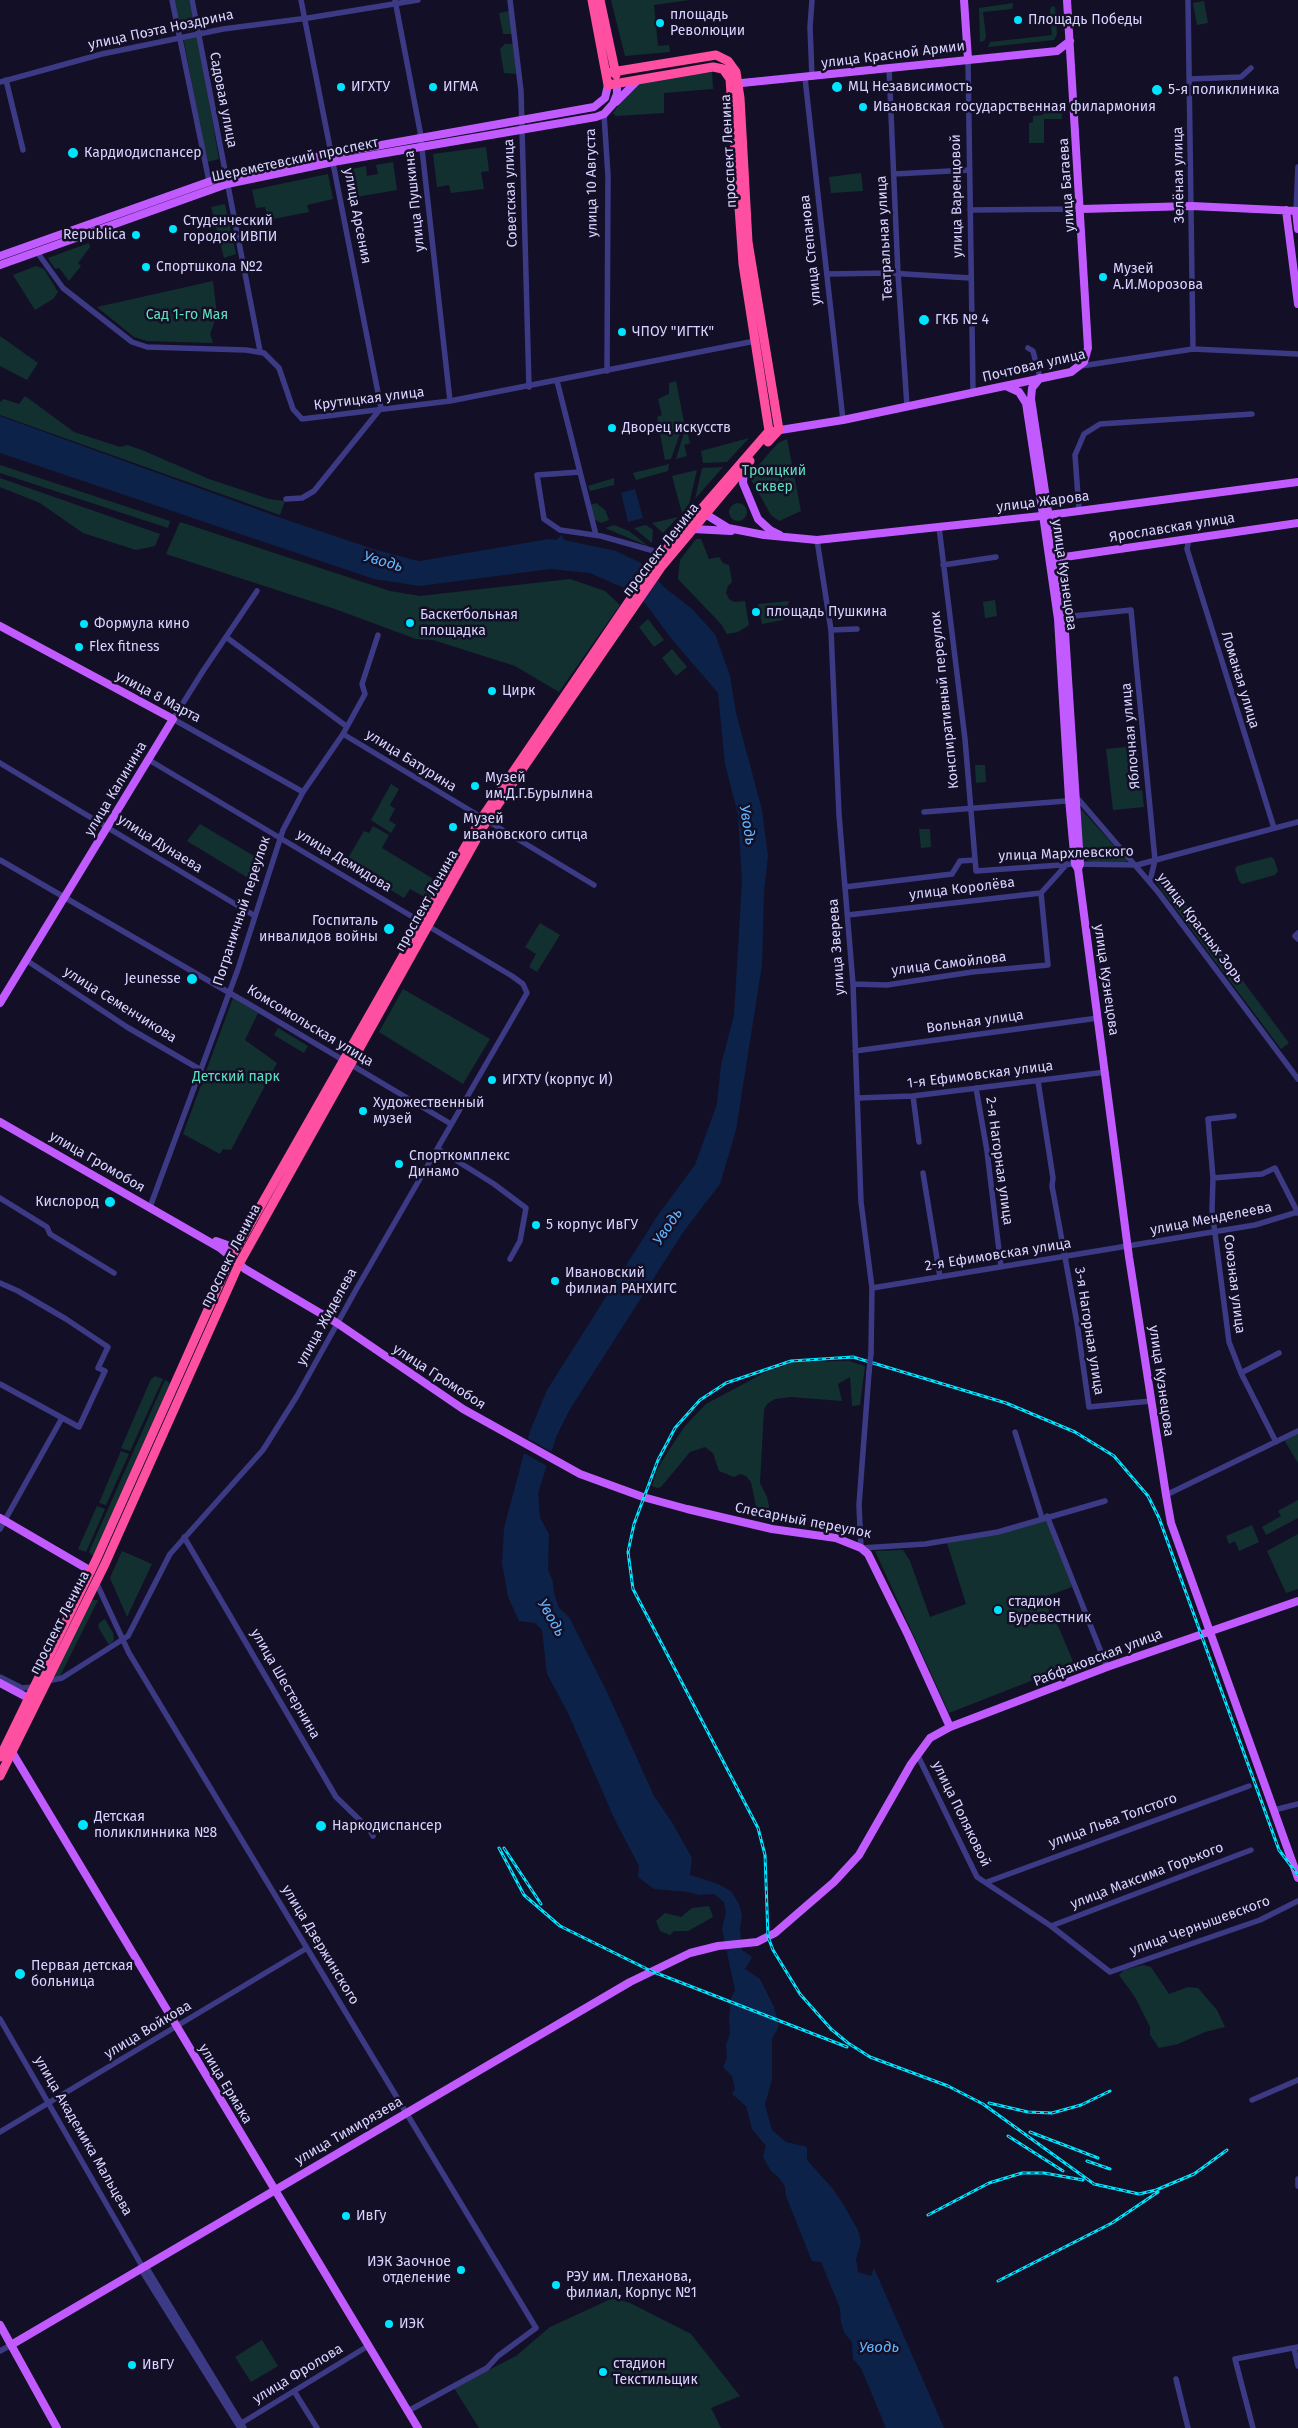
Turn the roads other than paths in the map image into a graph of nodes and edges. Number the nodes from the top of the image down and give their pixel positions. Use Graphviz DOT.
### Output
graph roads {
  1 [pos="172,0"];
  2 [pos="192,0"];
  3 [pos="301,0"];
  4 [pos="418,0"];
  5 [pos="510,0"];
  6 [pos="592,0"];
  7 [pos="600,0"];
  8 [pos="812,0"];
  9 [pos="1067,0"];
  10 [pos="1188,0"];
  11 [pos="964,1"];
  12 [pos="396,2"];
  13 [pos="305,19"];
  14 [pos="198,34"];
  15 [pos="180,38"];
  16 [pos="1070,41"];
  17 [pos="1056,50"];
  18 [pos="612,58"];
  19 [pos="968,59"];
  20 [pos="630,68"];
  21 [pos="889,68"];
  22 [pos="1251,68"];
  23 [pos="1072,69"];
  24 [pos="611,72"];
  25 [pos="809,77"];
  26 [pos="644,78"];
  27 [pos="1190,79"];
  28 [pos="3,81"];
  29 [pos="612,84"];
  30 [pos="735,84"];
  31 [pos="611,107"];
  32 [pos="604,114"];
  33 [pos="522,121"];
  34 [pos="521,130"];
  35 [pos="421,139"];
  36 [pos="422,147"];
  37 [pos="23,150"];
  38 [pos="332,158"];
  39 [pos="1298,167"];
  40 [pos="969,170"];
  41 [pos="894,174"];
  42 [pos="226,180"];
  43 [pos="209,181"];
  44 [pos="1192,206"];
  45 [pos="1081,209"];
  46 [pos="970,210"];
  47 [pos="1286,210"];
  48 [pos="1297,211"];
  49 [pos="1298,229"];
  50 [pos="35,248"];
  51 [pos="0,256"];
  52 [pos="0,265"];
  53 [pos="827,274"];
  54 [pos="898,274"];
  55 [pos="970,278"];
  56 [pos="1298,304"];
  57 [pos="755,341"];
  58 [pos="1028,348"];
  59 [pos="1193,349"];
  60 [pos="260,351"];
  61 [pos="1298,354"];
  62 [pos="1081,366"];
  63 [pos="607,371"];
  64 [pos="1040,378"];
  65 [pos="557,382"];
  66 [pos="1004,386"];
  67 [pos="529,387"];
  68 [pos="973,392"];
  69 [pos="450,401"];
  70 [pos="907,406"];
  71 [pos="381,408"];
  72 [pos="1252,414"];
  73 [pos="843,420"];
  74 [pos="774,431"];
  75 [pos="744,468"];
  76 [pos="580,472"];
  77 [pos="1298,482"];
  78 [pos="286,500"];
  79 [pos="1079,510"];
  80 [pos="702,513"];
  81 [pos="1046,515"];
  82 [pos="1298,523"];
  83 [pos="939,527"];
  84 [pos="693,529"];
  85 [pos="746,532"];
  86 [pos="596,535"];
  87 [pos="792,538"];
  88 [pos="1189,538"];
  89 [pos="817,540"];
  90 [pos="996,558"];
  91 [pos="1052,559"];
  92 [pos="660,560"];
  93 [pos="943,565"];
  94 [pos="257,591"];
  95 [pos="1064,617"];
  96 [pos="0,626"];
  97 [pos="857,629"];
  98 [pos="831,630"];
  99 [pos="378,635"];
  100 [pos="226,637"];
  101 [pos="174,720"];
  102 [pos="346,726"];
  103 [pos="343,734"];
  104 [pos="149,760"];
  105 [pos="0,763"];
  106 [pos="303,792"];
  107 [pos="1072,799"];
  108 [pos="970,808"];
  109 [pos="924,812"];
  110 [pos="484,820"];
  111 [pos="1298,822"];
  112 [pos="108,827"];
  113 [pos="1274,828"];
  114 [pos="280,838"];
  115 [pos="0,860"];
  116 [pos="975,860"];
  117 [pos="1155,860"];
  118 [pos="1075,865"];
  119 [pos="1137,865"];
  120 [pos="976,871"];
  121 [pos="1150,881"];
  122 [pos="594,885"];
  123 [pos="846,887"];
  124 [pos="1041,893"];
  125 [pos="64,898"];
  126 [pos="848,915"];
  127 [pos="255,916"];
  128 [pos="426,925"];
  129 [pos="26,960"];
  130 [pos="853,984"];
  131 [pos="525,986"];
  132 [pos="229,992"];
  133 [pos="0,1003"];
  134 [pos="1098,1018"];
  135 [pos="855,1051"];
  136 [pos="347,1063"];
  137 [pos="201,1070"];
  138 [pos="1106,1072"];
  139 [pos="1298,1079"];
  140 [pos="1038,1081"];
  141 [pos="976,1088"];
  142 [pos="913,1096"];
  143 [pos="857,1098"];
  144 [pos="0,1116"];
  145 [pos="1234,1116"];
  146 [pos="0,1122"];
  147 [pos="452,1124"];
  148 [pos="919,1142"];
  149 [pos="438,1149"];
  150 [pos="923,1173"];
  151 [pos="1213,1178"];
  152 [pos="0,1198"];
  153 [pos="151,1206"];
  154 [pos="1298,1213"];
  155 [pos="1215,1232"];
  156 [pos="243,1239"];
  157 [pos="222,1245"];
  158 [pos="1128,1247"];
  159 [pos="1064,1257"];
  160 [pos="510,1259"];
  161 [pos="235,1261"];
  162 [pos="1001,1267"];
  163 [pos="114,1273"];
  164 [pos="940,1277"];
  165 [pos="0,1283"];
  166 [pos="872,1288"];
  167 [pos="337,1323"];
  168 [pos="1278,1353"];
  169 [pos="1241,1373"];
  170 [pos="0,1384"];
  171 [pos="1151,1400"];
  172 [pos="62,1418"];
  173 [pos="1298,1431"];
  174 [pos="1015,1432"];
  175 [pos="1276,1442"];
  176 [pos="1166,1495"];
  177 [pos="643,1497"];
  178 [pos="1105,1501"];
  179 [pos="1045,1517"];
  180 [pos="3,1520"];
  181 [pos="0,1530"];
  182 [pos="184,1537"];
  183 [pos="862,1548"];
  184 [pos="91,1571"];
  185 [pos="96,1583"];
  186 [pos="1298,1601"];
  187 [pos="1209,1631"];
  188 [pos="122,1641"];
  189 [pos="1107,1667"];
  190 [pos="0,1677"];
  191 [pos="47,1681"];
  192 [pos="0,1683"];
  193 [pos="34,1687"];
  194 [pos="32,1700"];
  195 [pos="950,1727"];
  196 [pos="9,1748"];
  197 [pos="917,1754"];
  198 [pos="0,1758"];
  199 [pos="0,1776"];
  200 [pos="1249,1786"];
  201 [pos="1298,1804"];
  202 [pos="1274,1810"];
  203 [pos="373,1836"];
  204 [pos="1251,1850"];
  205 [pos="1298,1878"];
  206 [pos="987,1882"];
  207 [pos="1298,1901"];
  208 [pos="1051,1926"];
  209 [pos="748,1944"];
  210 [pos="308,1948"];
  211 [pos="1110,1972"];
  212 [pos="0,2019"];
  213 [pos="177,2028"];
  214 [pos="1298,2080"];
  215 [pos="1252,2100"];
  216 [pos="50,2103"];
  217 [pos="406,2112"];
  218 [pos="0,2132"];
  219 [pos="1298,2179"];
  220 [pos="1298,2186"];
  221 [pos="274,2190"];
  222 [pos="142,2266"];
  223 [pos="0,2324"];
  224 [pos="12,2344"];
  225 [pos="368,2346"];
  226 [pos="1296,2348"];
  227 [pos="0,2351"];
  228 [pos="1298,2366"];
  229 [pos="1176,2380"];
  230 [pos="294,2391"];
  231 [pos="408,2411"];
  232 [pos="241,2426"];
  233 [pos="57,2428"];
  234 [pos="316,2428"];
  235 [pos="418,2428"];
  236 [pos="1188,2428"];
  237 [pos="1253,2428"];
  1 -- 15 [label="street"];
  2 -- 14 [label="street, Садовая улица"];
  3 -- 13 [label="street, улица Арсения"];
  4 -- 12 [label="street, улица Поэта Ноздрина"];
  5 -- 33 [label="street, Советская улица"];
  6 -- 24 [label="highway"];
  7 -- 18 [label="highway"];
  8 -- 25 [label="street, улица Степанова"];
  9 -- 16 [label="main road, улица Багаева"];
  10 -- 27 [label="street, Зелёная улица"];
  11 -- 19 [label="main road, улица Варенцовой"];
  12 -- 13 [label="street, улица Поэта Ноздрина"];
  12 -- 35 [label="street, улица Пушкина"];
  13 -- 14 [label="street, улица Поэта Ноздрина"];
  13 -- 38 [label="street, улица Арсения"];
  14 -- 15 [label="street, улица Поэта Ноздрина"];
  14 -- 42 [label="street, Садовая улица"];
  15 -- 28 [label="street, улица Поэта Ноздрина"];
  15 -- 43 [label="street"];
  16 -- 17 [label="main road, улица Красной Армии"];
  16 -- 23 [label="main road, улица Багаева"];
  17 -- 19 [label="main road, улица Красной Армии"];
  17 -- 23 [label="main road"];
  18 -- 20 [label="highway"];
  18 -- 24 [label="highway"];
  19 -- 21 [label="main road, улица Красной Армии"];
  19 -- 40 [label="street, улица Варенцовой"];
  20 -- 24 [label="highway, проспект Ленина"];
  20 -- 30 [label="highway, проспект Ленина"];
  21 -- 25 [label="main road, улица Красной Армии"];
  21 -- 41 [label="street, Театральная улица"];
  22 -- 27 [label="street"];
  23 -- 45 [label="main road, улица Багаева"];
  24 -- 29 [label="highway"];
  25 -- 30 [label="main road, улица Красной Армии"];
  25 -- 53 [label="street, улица Степанова"];
  26 -- 29 [label="highway, проспект Ленина"];
  26 -- 30 [label="highway, проспект Ленина"];
  26 -- 31 [label="main road, проспект Ленина"];
  27 -- 44 [label="street, Зелёная улица"];
  28 -- 37 [label="street"];
  29 -- 31 [label="main road"];
  29 -- 33 [label="main road, Шереметевский проспект"];
  30 -- 57 [label="highway, проспект Ленина"];
  30 -- 74 [label="highway, проспект Ленина"];
  31 -- 32 [label="main road, улица 10 Августа"];
  32 -- 34 [label="main road, Шереметевский проспект"];
  32 -- 63 [label="street, улица 10 Августа"];
  33 -- 34 [label="street, Советская улица"];
  33 -- 35 [label="main road, Шереметевский проспект"];
  34 -- 36 [label="main road, Шереметевский проспект"];
  34 -- 67 [label="street, Советская улица"];
  35 -- 36 [label="street, улица Пушкина"];
  35 -- 38 [label="main road, Шереметевский проспект"];
  36 -- 38 [label="main road, Шереметевский проспект"];
  36 -- 69 [label="street, улица Пушкина"];
  38 -- 42 [label="main road, Шереметевский проспект"];
  38 -- 71 [label="street, улица Арсения"];
  39 -- 48 [label="street"];
  40 -- 41 [label="street"];
  40 -- 46 [label="street, улица Варенцовой"];
  41 -- 54 [label="street, Театральная улица"];
  42 -- 43 [label="main road, Шереметевский проспект"];
  42 -- 50 [label="main road, Шереметевский проспект"];
  42 -- 60 [label="street, Садовая улица"];
  43 -- 50 [label="main road, Шереметевский проспект"];
  44 -- 45 [label="main road"];
  44 -- 47 [label="main road"];
  44 -- 59 [label="street, Зелёная улица"];
  45 -- 46 [label="street"];
  45 -- 62 [label="main road, улица Багаева"];
  46 -- 55 [label="street, улица Варенцовой"];
  47 -- 48 [label="main road"];
  47 -- 56 [label="main road"];
  48 -- 49 [label="main road"];
  50 -- 51 [label="main road, Шереметевский проспект"];
  50 -- 52 [label="main road, Шереметевский проспект"];
  50 -- 60 [label="street"];
  53 -- 54 [label="street"];
  53 -- 73 [label="street, улица Степанова"];
  54 -- 55 [label="street"];
  54 -- 70 [label="street, Театральная улица"];
  55 -- 68 [label="street, улица Варенцовой"];
  57 -- 63 [label="street, Крутицкая улица"];
  57 -- 74 [label="highway, проспект Ленина"];
  58 -- 64 [label="street"];
  59 -- 61 [label="street, Почтовая улица"];
  59 -- 62 [label="street, Почтовая улица"];
  60 -- 71 [label="street, Крутицкая улица"];
  62 -- 64 [label="main road, Почтовая улица"];
  63 -- 65 [label="street, Крутицкая улица"];
  64 -- 66 [label="main road, Почтовая улица"];
  64 -- 81 [label="main road, улица Кузнецова"];
  65 -- 67 [label="street, Крутицкая улица"];
  65 -- 76 [label="street"];
  66 -- 68 [label="main road, Почтовая улица"];
  66 -- 81 [label="main road, улица Кузнецова"];
  67 -- 69 [label="street, Крутицкая улица"];
  68 -- 70 [label="main road, Почтовая улица"];
  69 -- 71 [label="street, Крутицкая улица"];
  70 -- 73 [label="main road, Почтовая улица"];
  71 -- 78 [label="street"];
  72 -- 79 [label="street"];
  73 -- 74 [label="main road, Почтовая улица"];
  74 -- 75 [label="highway, проспект Ленина"];
  74 -- 80 [label="highway, проспект Ленина"];
  75 -- 80 [label="highway, проспект Ленина"];
  75 -- 87 [label="main road"];
  76 -- 86 [label="street"];
  76 -- 86 [label="street"];
  77 -- 79 [label="main road, улица Жарова"];
  79 -- 81 [label="main road, улица Жарова"];
  80 -- 84 [label="highway, проспект Ленина"];
  80 -- 85 [label="main road"];
  80 -- 92 [label="highway, проспект Ленина"];
  81 -- 83 [label="main road, улица Жарова"];
  81 -- 91 [label="main road, улица Кузнецова"];
  82 -- 88 [label="main road, Ярославская улица"];
  83 -- 89 [label="main road, улица Жарова"];
  83 -- 93 [label="street, Конспиративный переулок"];
  84 -- 85 [label="main road"];
  84 -- 92 [label="highway, проспект Ленина"];
  85 -- 87 [label="main road"];
  86 -- 92 [label="street"];
  87 -- 89 [label="main road, улица Жарова"];
  88 -- 91 [label="main road, Ярославская улица"];
  88 -- 113 [label="street, Ломаная улица"];
  89 -- 98 [label="street, улица Зверева"];
  90 -- 93 [label="street"];
  91 -- 95 [label="main road, улица Кузнецова"];
  91 -- 107 [label="main road, улица Кузнецова"];
  92 -- 110 [label="highway, проспект Ленина"];
  93 -- 108 [label="street, Конспиративный переулок"];
  94 -- 100 [label="street, улица Калинина"];
  95 -- 107 [label="main road, улица Кузнецова"];
  95 -- 117 [label="street, Яблочная улица"];
  96 -- 101 [label="main road, улица 8 Марта"];
  97 -- 98 [label="street"];
  98 -- 123 [label="street, улица Зверева"];
  99 -- 102 [label="street, Пограничный переулок"];
  100 -- 101 [label="street, улица Калинина"];
  100 -- 102 [label="street"];
  101 -- 104 [label="main road, улица Калинина"];
  101 -- 106 [label="street, улица 8 Марта"];
  102 -- 103 [label="street, Пограничный переулок"];
  103 -- 106 [label="street, Пограничный переулок"];
  103 -- 110 [label="street, улица Батурина"];
  104 -- 112 [label="main road, улица Калинина"];
  104 -- 114 [label="street, улица Демидова"];
  105 -- 112 [label="street, улица Дунаева"];
  106 -- 114 [label="street, Пограничный переулок"];
  107 -- 108 [label="street"];
  107 -- 118 [label="main road, улица Кузнецова"];
  107 -- 119 [label="street, улица Красных Зорь"];
  108 -- 109 [label="street"];
  108 -- 116 [label="street, Конспиративный переулок"];
  110 -- 122 [label="street, улица Батурина"];
  110 -- 128 [label="highway, проспект Ленина"];
  111 -- 113 [label="street, улица Мархлевского"];
  112 -- 125 [label="main road, улица Калинина"];
  112 -- 127 [label="street, улица Дунаева"];
  113 -- 117 [label="street, улица Мархлевского"];
  114 -- 127 [label="street, Пограничный переулок"];
  114 -- 128 [label="street, улица Демидова"];
  115 -- 125 [label="street, Комсомольская улица"];
  116 -- 120 [label="street, Конспиративный переулок"];
  116 -- 123 [label="street"];
  117 -- 119 [label="street, улица Мархлевского"];
  117 -- 121 [label="street, улица Мархлевского"];
  118 -- 119 [label="street, улица Мархлевского"];
  118 -- 120 [label="street, улица Мархлевского"];
  118 -- 124 [label="street"];
  118 -- 134 [label="main road, улица Кузнецова"];
  119 -- 121 [label="street, улица Красных Зорь"];
  121 -- 139 [label="street, улица Красных Зорь"];
  123 -- 126 [label="street, улица Зверева"];
  124 -- 126 [label="street, улица Королёва"];
  124 -- 130 [label="street, улица Самойлова"];
  125 -- 129 [label="main road, улица Калинина"];
  125 -- 132 [label="street, Комсомольская улица"];
  126 -- 130 [label="street, улица Зверева"];
  127 -- 132 [label="street, Пограничный переулок"];
  128 -- 131 [label="street, улица Демидова"];
  128 -- 136 [label="highway, проспект Ленина"];
  129 -- 133 [label="main road, улица Калинина"];
  129 -- 137 [label="street, улица Семенчикова"];
  130 -- 135 [label="street, улица Зверева"];
  131 -- 147 [label="street, улица Жиделева"];
  132 -- 136 [label="street, Комсомольская улица"];
  132 -- 137 [label="street, Пограничный переулок"];
  134 -- 135 [label="street, Вольная улица"];
  134 -- 138 [label="main road, улица Кузнецова"];
  135 -- 143 [label="street, улица Зверева"];
  136 -- 147 [label="street, Комсомольская улица"];
  136 -- 156 [label="highway, проспект Ленина"];
  136 -- 161 [label="highway, проспект Ленина"];
  137 -- 153 [label="street, Пограничный переулок"];
  138 -- 140 [label="street, 1-я Ефимовская улица"];
  138 -- 158 [label="main road, улица Кузнецова"];
  140 -- 141 [label="street, 1-я Ефимовская улица"];
  140 -- 159 [label="street, 3-я Нагорная улица"];
  141 -- 142 [label="street, 1-я Ефимовская улица"];
  141 -- 162 [label="street, 2-я Нагорная улица"];
  142 -- 143 [label="street, 1-я Ефимовская улица"];
  142 -- 148 [label="street"];
  143 -- 166 [label="street, улица Зверева"];
  144 -- 153 [label="main road, улица Громобоя"];
  145 -- 151 [label="street, Союзная улица"];
  146 -- 153 [label="main road, улица Громобоя"];
  147 -- 149 [label="street, улица Жиделева"];
  149 -- 160 [label="street"];
  149 -- 167 [label="street, улица Жиделева"];
  150 -- 164 [label="street"];
  151 -- 154 [label="street"];
  151 -- 155 [label="street, Союзная улица"];
  152 -- 163 [label="street"];
  153 -- 157 [label="main road, улица Громобоя"];
  153 -- 161 [label="main road, улица Громобоя"];
  154 -- 155 [label="street, улица Менделеева"];
  155 -- 158 [label="street, улица Менделеева"];
  155 -- 169 [label="street, Союзная улица"];
  156 -- 157 [label="main road"];
  156 -- 161 [label="highway, проспект Ленина"];
  157 -- 161 [label="main road, улица Громобоя"];
  158 -- 159 [label="street, 2-я Ефимовская улица"];
  158 -- 171 [label="main road, улица Кузнецова"];
  159 -- 162 [label="street, 2-я Ефимовская улица"];
  159 -- 171 [label="street, 3-я Нагорная улица"];
  161 -- 167 [label="main road, улица Громобоя"];
  161 -- 184 [label="highway, проспект Ленина"];
  161 -- 185 [label="highway, проспект Ленина"];
  162 -- 164 [label="street, 2-я Ефимовская улица"];
  164 -- 166 [label="street, 2-я Ефимовская улица"];
  165 -- 172 [label="street"];
  166 -- 183 [label="street, улица Зверева, bridge"];
  167 -- 177 [label="main road, улица Громобоя"];
  167 -- 182 [label="street, улица Жиделева"];
  168 -- 169 [label="street"];
  169 -- 175 [label="street, Союзная улица"];
  170 -- 172 [label="street"];
  171 -- 176 [label="main road, улица Кузнецова"];
  172 -- 180 [label="street"];
  173 -- 175 [label="street"];
  174 -- 179 [label="street"];
  175 -- 176 [label="street"];
  176 -- 187 [label="main road, улица Кузнецова"];
  177 -- 183 [label="main road, Слесарный переулок"];
  178 -- 179 [label="street, Слесарный переулок"];
  179 -- 183 [label="street, Слесарный переулок"];
  179 -- 189 [label="street"];
  180 -- 181 [label="street"];
  180 -- 184 [label="main road"];
  182 -- 188 [label="street, улица Жиделева"];
  182 -- 203 [label="street, улица Шестернина"];
  183 -- 195 [label="main road"];
  184 -- 185 [label="street, улица Дзержинского"];
  184 -- 193 [label="highway, проспект Ленина"];
  185 -- 188 [label="street, улица Дзержинского"];
  185 -- 191 [label="highway, проспект Ленина"];
  186 -- 187 [label="main road, Рабфаковская улица"];
  187 -- 189 [label="main road, Рабфаковская улица"];
  187 -- 202 [label="main road, улица Кузнецова"];
  188 -- 191 [label="street"];
  188 -- 210 [label="street, улица Дзержинского"];
  189 -- 195 [label="main road, Рабфаковская улица"];
  190 -- 193 [label="street"];
  191 -- 194 [label="highway, проспект Ленина"];
  192 -- 194 [label="main road"];
  193 -- 194 [label="highway, проспект Ленина"];
  194 -- 196 [label="highway, проспект Ленина"];
  195 -- 197 [label="main road, Рабфаковская улица"];
  196 -- 198 [label="highway, проспект Ленина"];
  196 -- 199 [label="highway, проспект Ленина"];
  196 -- 213 [label="main road, улица Ермака"];
  197 -- 206 [label="street, улица Поляковой"];
  197 -- 209 [label="main road, Рабфаковская улица"];
  200 -- 206 [label="street, улица Льва Толстого"];
  201 -- 202 [label="street"];
  202 -- 205 [label="main road, улица Кузнецова"];
  204 -- 208 [label="street, улица Максима Горького"];
  206 -- 208 [label="street, улица Поляковой"];
  207 -- 211 [label="street, улица Чернышевского"];
  208 -- 211 [label="street, улица Поляковой"];
  209 -- 217 [label="main road, улица Тимирязева"];
  210 -- 213 [label="street, улица Войкова"];
  210 -- 217 [label="street, улица Дзержинского"];
  212 -- 216 [label="street, улица Академика Мальцева"];
  213 -- 216 [label="street, улица Войкова"];
  213 -- 221 [label="main road, улица Ермака"];
  214 -- 215 [label="street"];
  216 -- 218 [label="street, улица Войкова"];
  216 -- 222 [label="street, улица Академика Мальцева"];
  217 -- 221 [label="main road, улица Тимирязева"];
  217 -- 231 [label="street, улица Дзержинского"];
  219 -- 220 [label="street"];
  221 -- 222 [label="main road, улица Тимирязева"];
  221 -- 225 [label="main road, улица Ермака"];
  222 -- 224 [label="main road, улица Тимирязева"];
  222 -- 232 [label="street, улица Академика Мальцева"];
  223 -- 224 [label="main road"];
  224 -- 227 [label="street, улица Тимирязева"];
  224 -- 233 [label="main road"];
  225 -- 230 [label="street, улица Фролова"];
  225 -- 231 [label="main road, улица Ермака"];
  226 -- 228 [label="street"];
  226 -- 237 [label="street"];
  229 -- 236 [label="street"];
  230 -- 232 [label="street, улица Фролова"];
  230 -- 234 [label="street"];
  231 -- 235 [label="main road, улица Ермака"];
}
